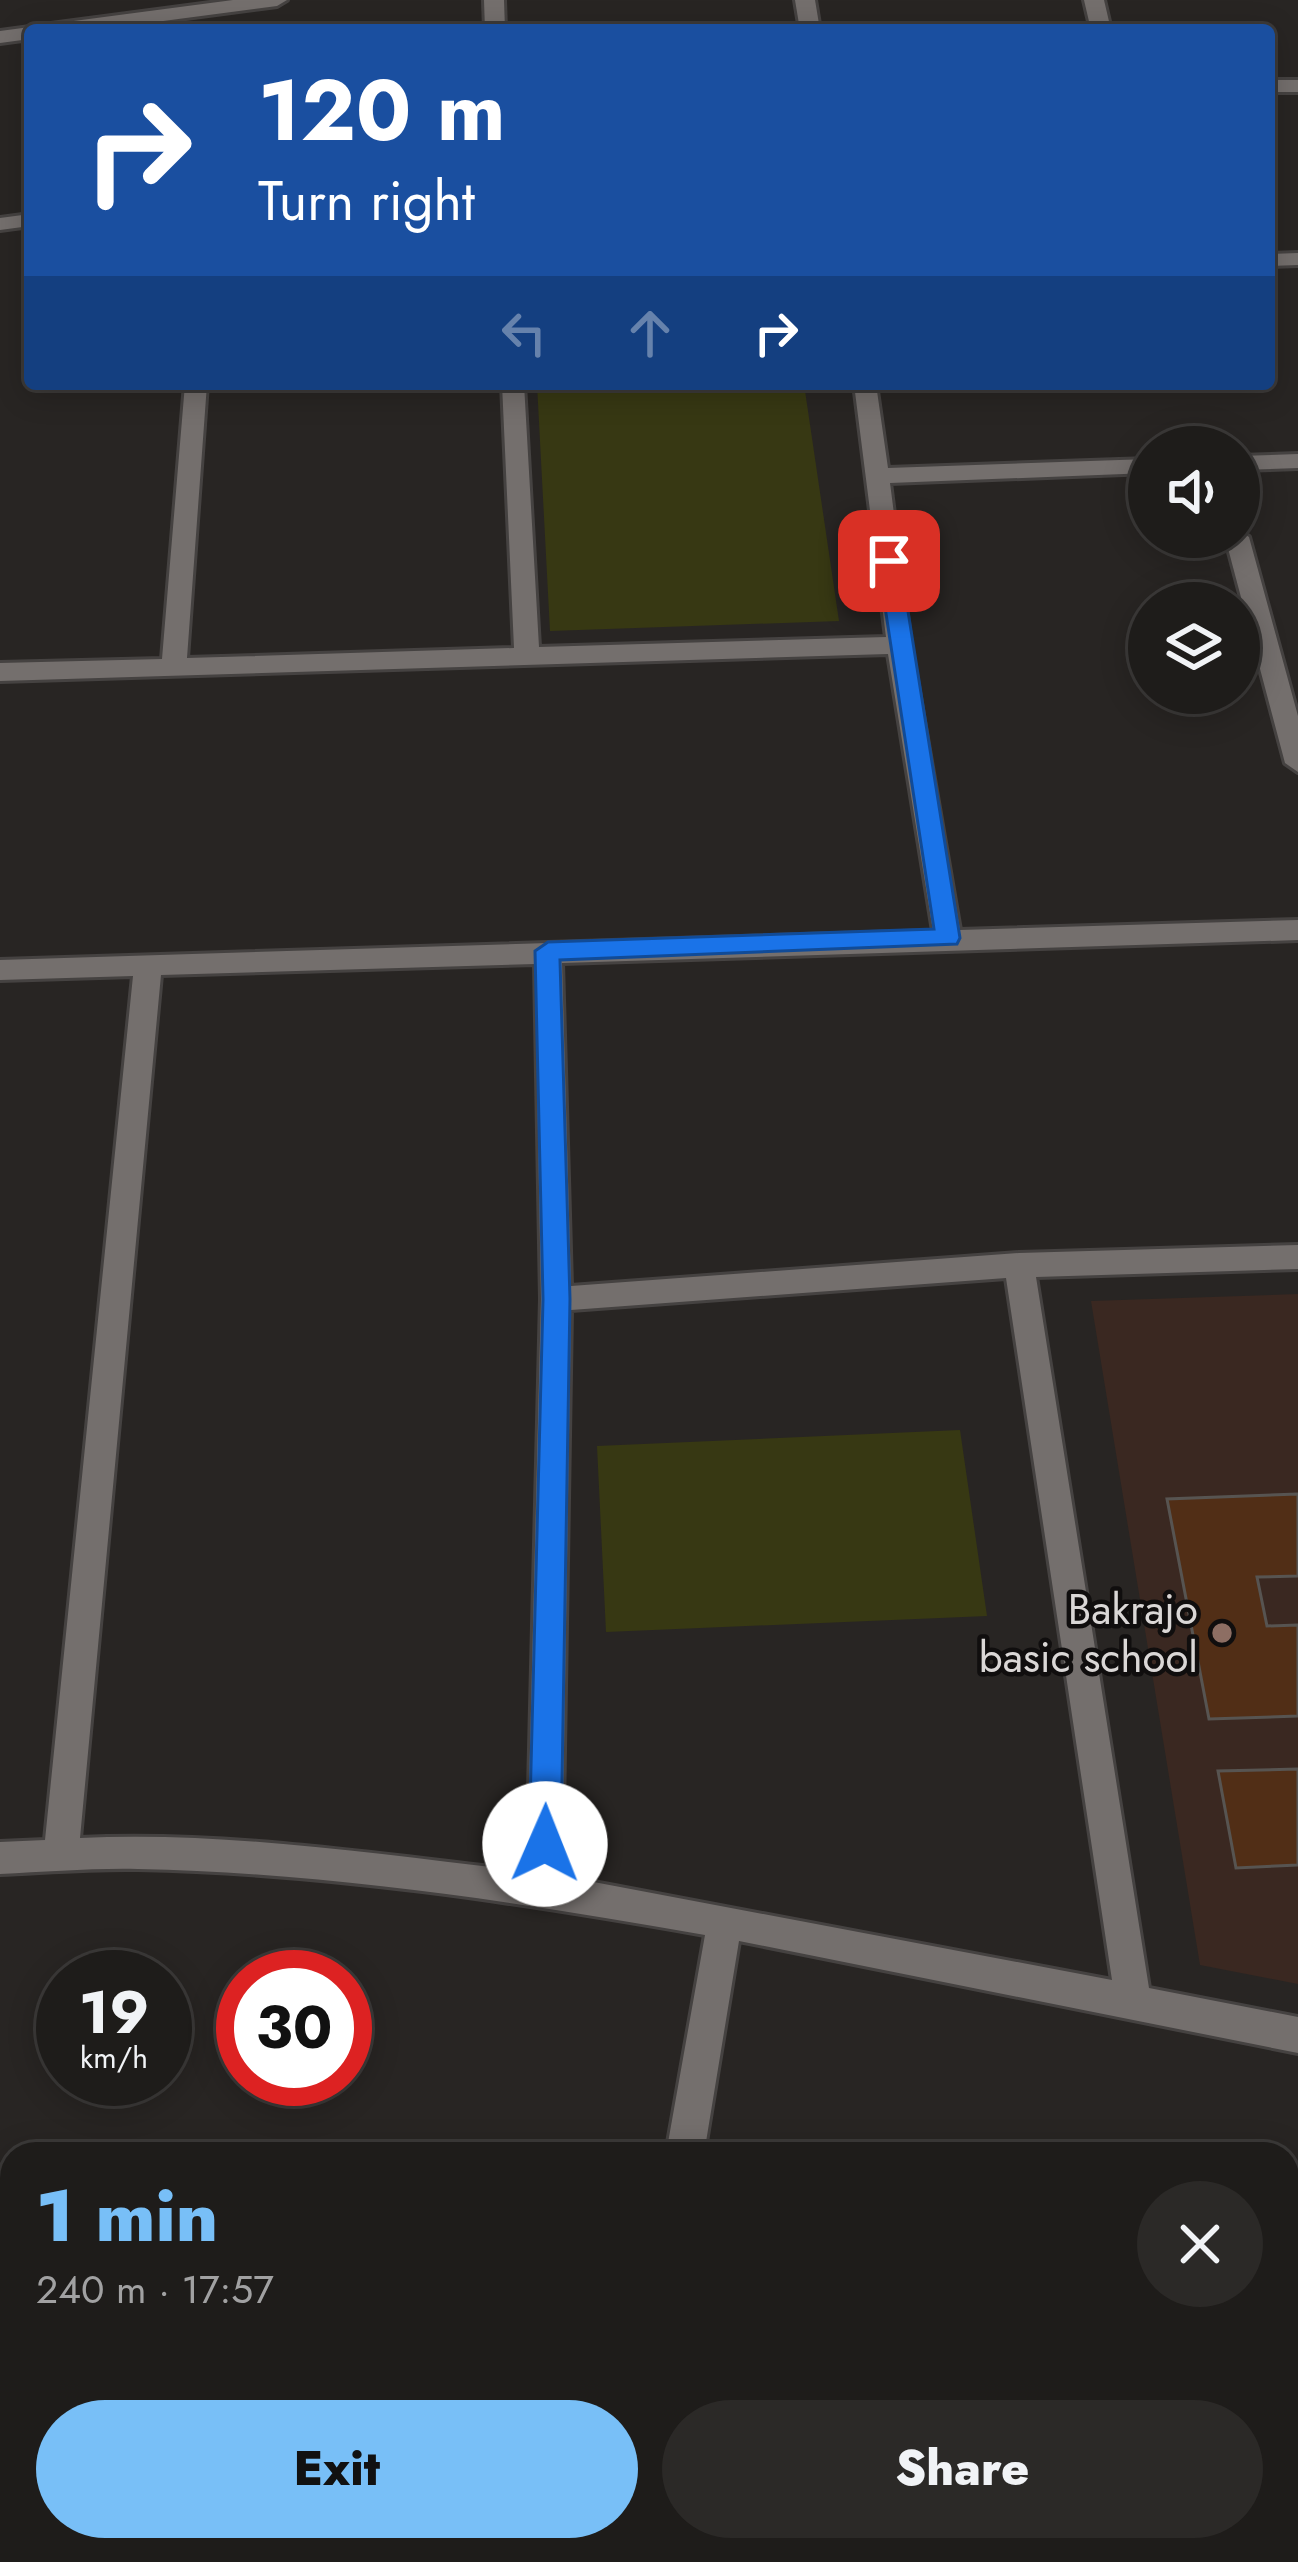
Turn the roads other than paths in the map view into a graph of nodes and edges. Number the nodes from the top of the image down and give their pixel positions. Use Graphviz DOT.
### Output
graph roads {
  1 [pos="277,0"];
  2 [pos="96,24"];
  3 [pos="196,390"];
  4 [pos="513,390"];
  5 [pos="866,390"];
  6 [pos="1298,461"];
  7 [pos="1260,462"];
  8 [pos="1128,467"];
  9 [pos="878,476"];
  10 [pos="1243,558"];
  11 [pos="899,645"];
  12 [pos="527,656"];
  13 [pos="174,667"];
  14 [pos="0,672"];
  15 [pos="1298,763"];
  16 [pos="1298,930"];
  17 [pos="948,938"];
  18 [pos="548,951"];
  19 [pos="148,965"];
  20 [pos="0,970"];
  21 [pos="1298,1257"];
  22 [pos="1019,1265"];
  23 [pos="556,1299"];
  24 [pos="62,1855"];
  25 [pos="0,1858"];
  26 [pos="544,1890"];
  27 [pos="724,1921"];
  28 [pos="1132,2003"];
  29 [pos="1298,2035"];
  30 [pos="688,2142"];
  1 -- 2 [label="street"];
  3 -- 13 [label="street"];
  4 -- 12 [label="street"];
  5 -- 9 [label="street"];
  6 -- 7 [label="street"];
  8 -- 9 [label="street"];
  9 -- 11 [label="street"];
  10 -- 15 [label="street"];
  11 -- 12 [label="street"];
  11 -- 17 [label="street"];
  12 -- 13 [label="street"];
  13 -- 14 [label="street"];
  16 -- 17 [label="street"];
  17 -- 18 [label="street"];
  18 -- 19 [label="street"];
  18 -- 23 [label="street"];
  19 -- 20 [label="street"];
  19 -- 24 [label="street"];
  21 -- 22 [label="street"];
  22 -- 23 [label="street"];
  22 -- 28 [label="street"];
  23 -- 26 [label="street"];
  24 -- 25 [label="street"];
  24 -- 26 [label="street"];
  26 -- 27 [label="street"];
  27 -- 28 [label="street"];
  27 -- 30 [label="street"];
  28 -- 29 [label="street"];
}
